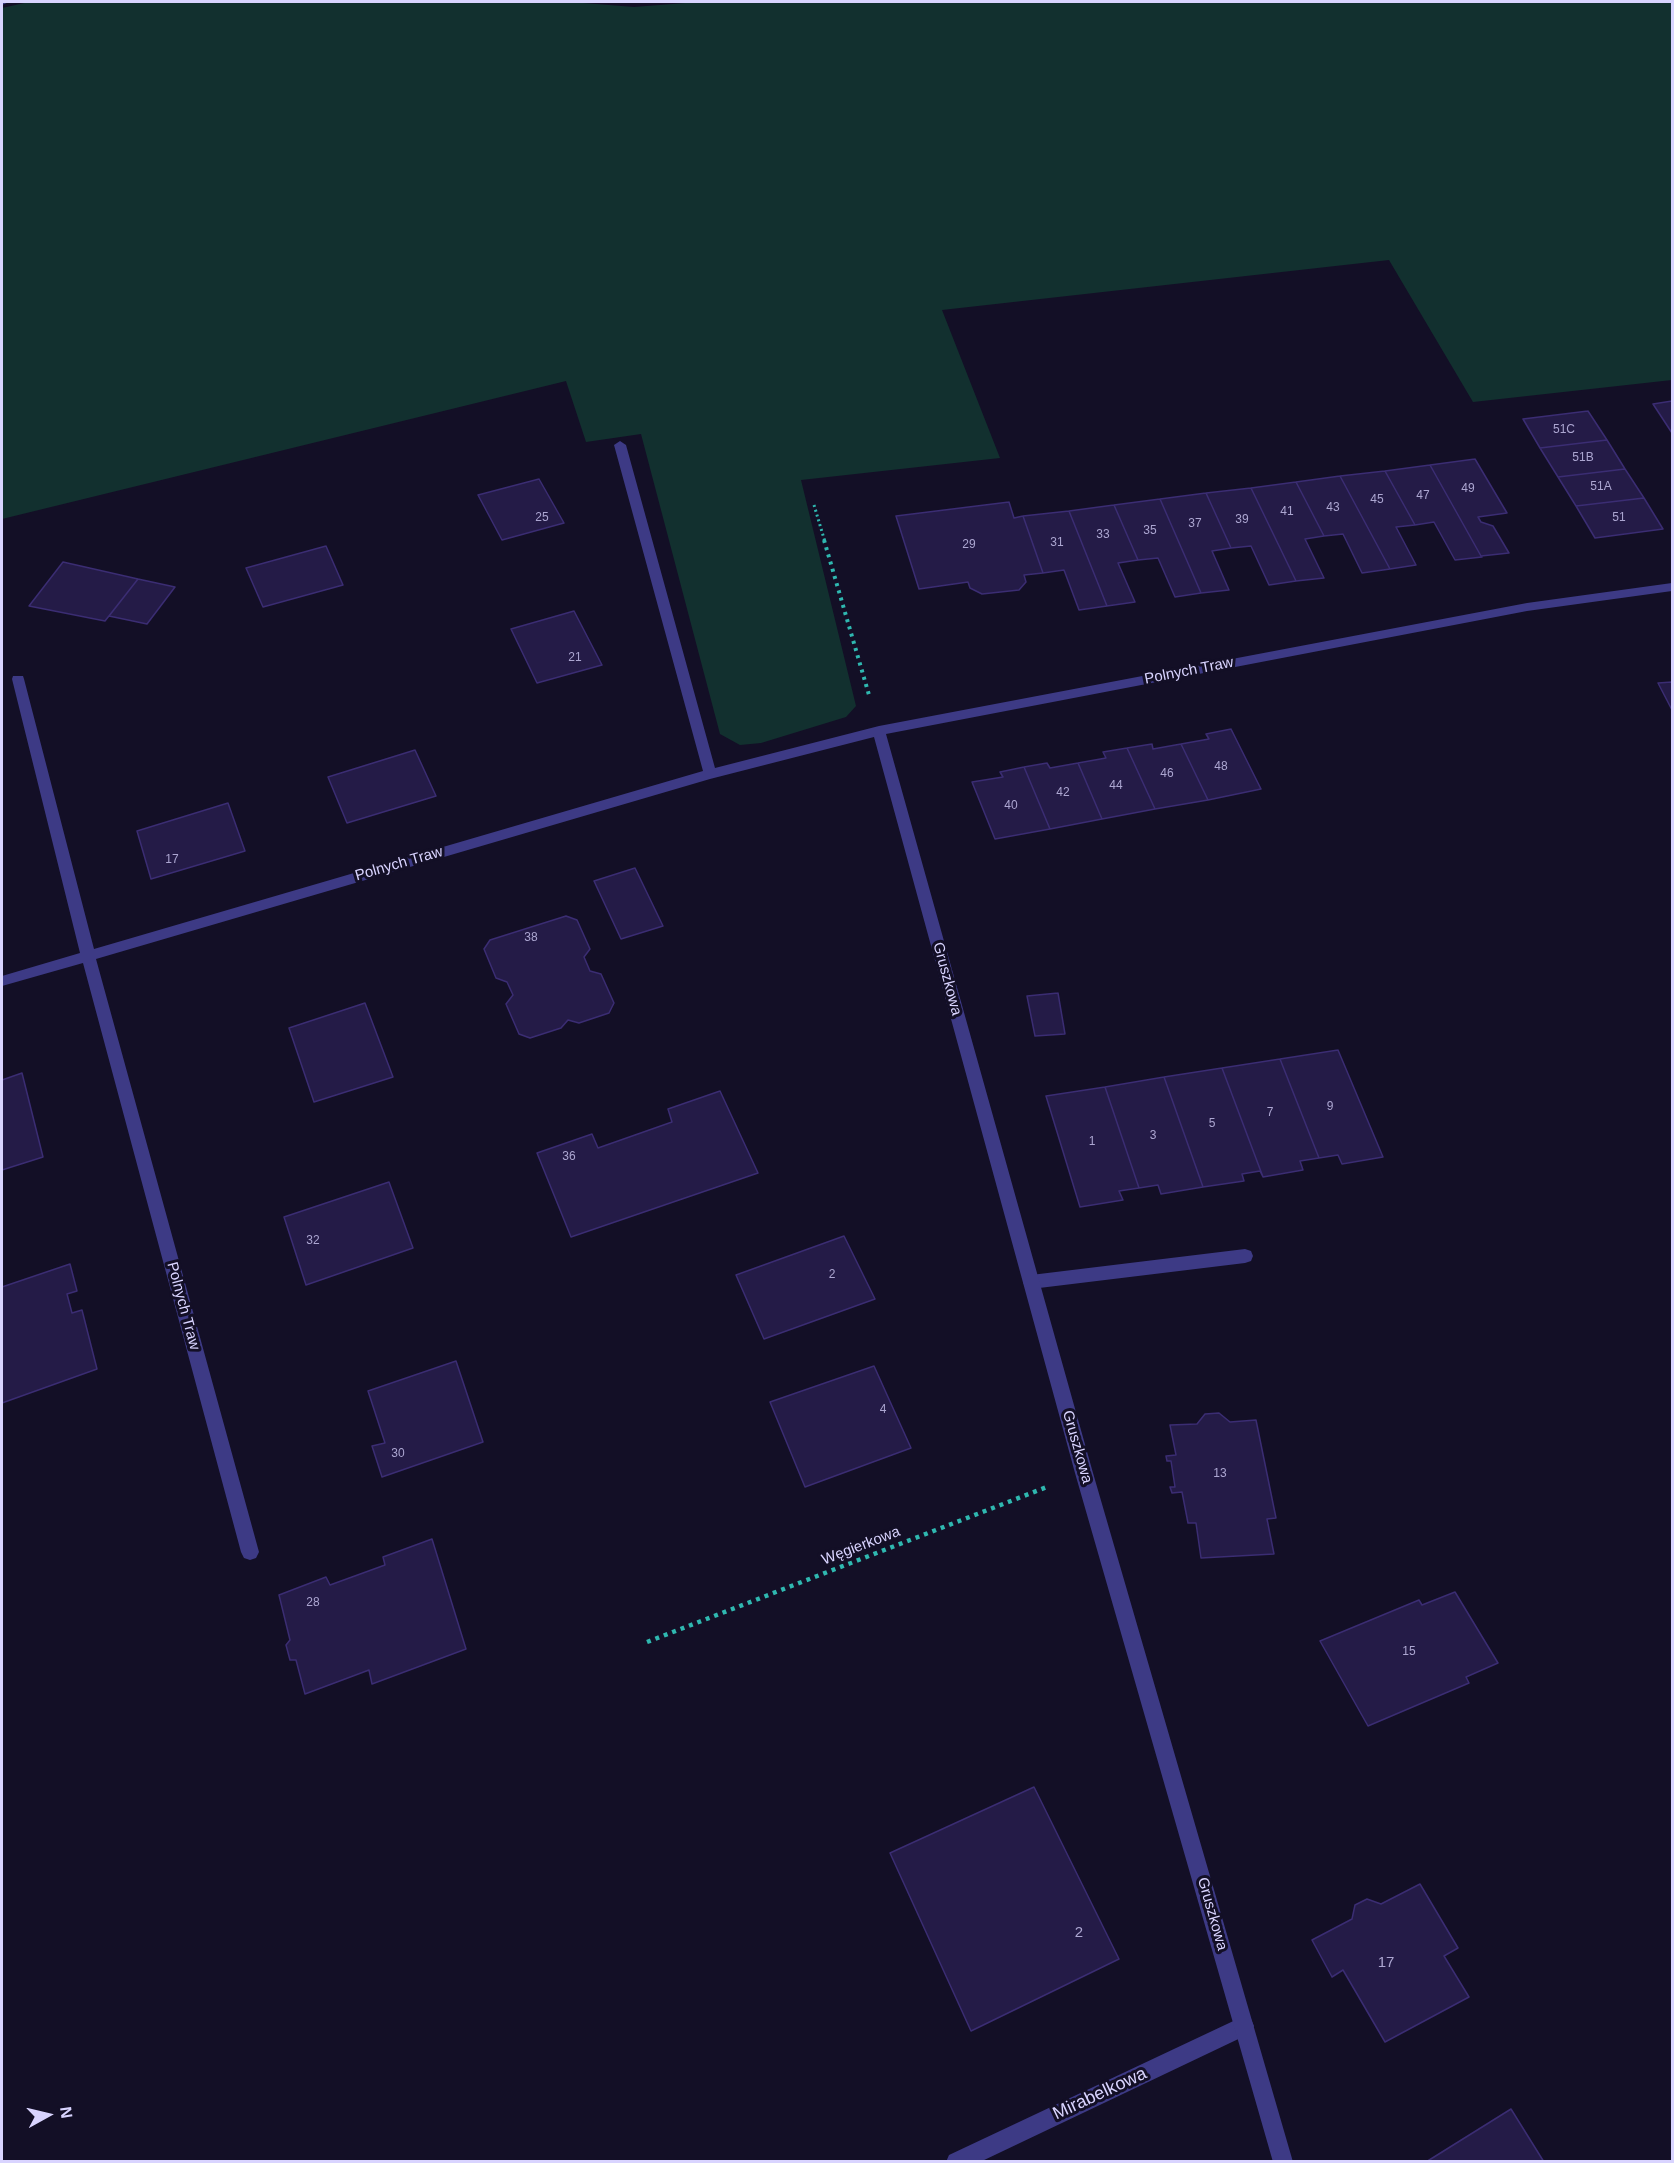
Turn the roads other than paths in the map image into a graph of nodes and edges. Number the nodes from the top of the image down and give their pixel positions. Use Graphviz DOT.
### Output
graph roads {
  1 [pos="620,445"];
  2 [pos="1672,587"];
  3 [pos="18,679"];
  4 [pos="879,731"];
  5 [pos="710,774"];
  6 [pos="88,955"];
  7 [pos="2,981"];
  8 [pos="1245,1256"];
  9 [pos="1031,1282"];
  10 [pos="250,1552"];
  11 [pos="1244,2026"];
  12 [pos="956,2162"];
  13 [pos="1283,2162"];
  1 -- 5 [label="street"];
  2 -- 4 [label="street, Polnych Traw"];
  3 -- 6 [label="street, Polnych Traw"];
  4 -- 5 [label="street, Polnych Traw"];
  4 -- 9 [label="street, Gruszkowa"];
  5 -- 6 [label="street, Polnych Traw"];
  6 -- 7 [label="street, Polnych Traw"];
  6 -- 10 [label="street, Polnych Traw"];
  8 -- 9 [label="street"];
  9 -- 11 [label="street, Gruszkowa"];
  11 -- 12 [label="street, Mirabelkowa"];
  11 -- 13 [label="street, Gruszkowa"];
}
